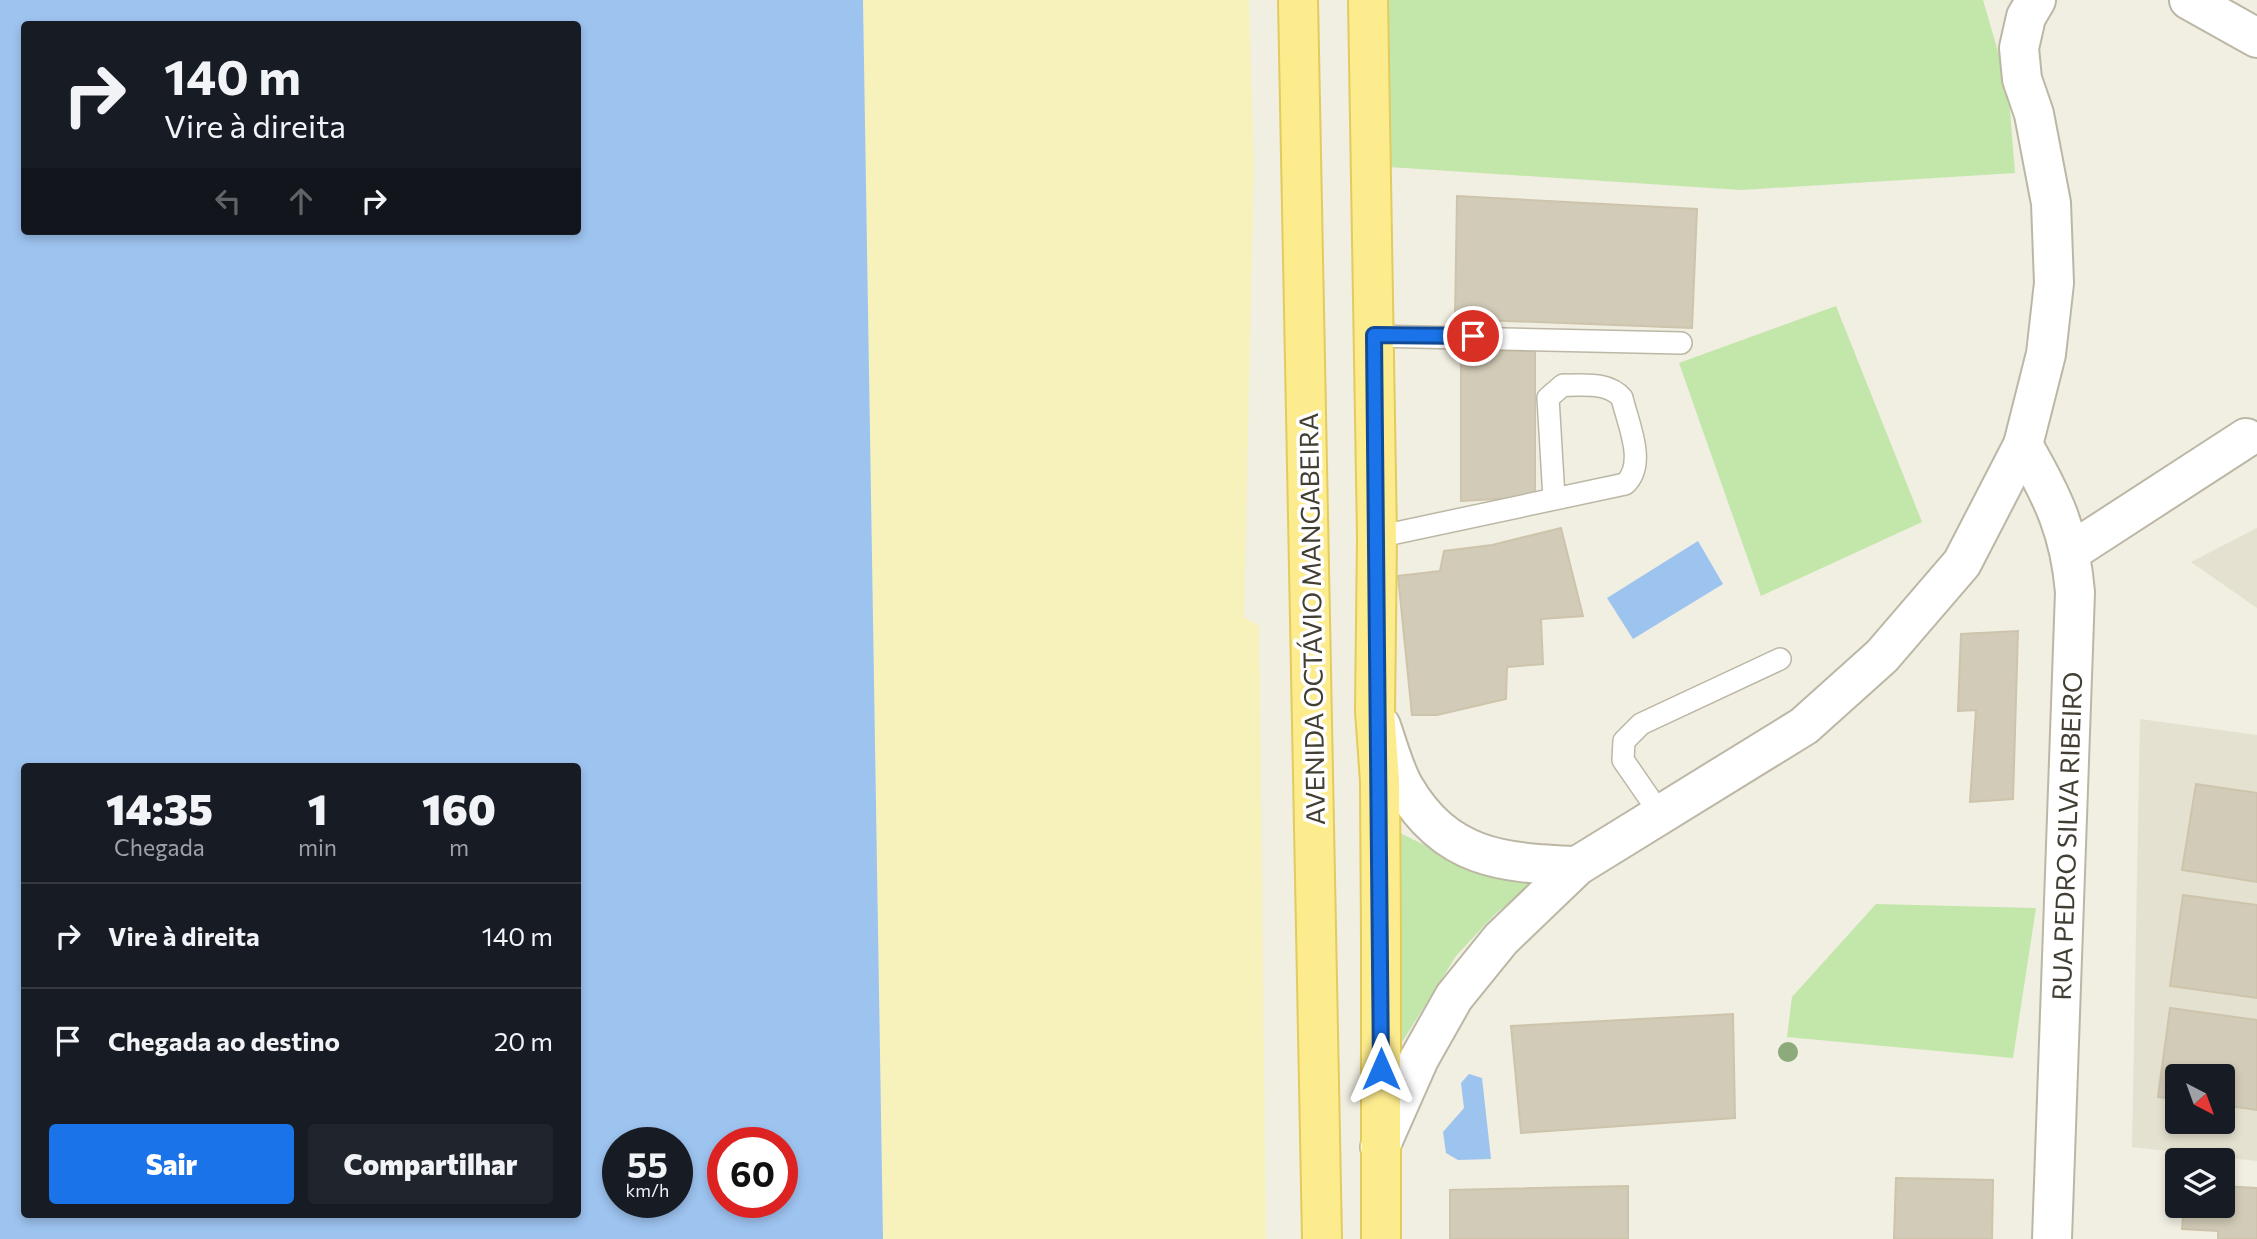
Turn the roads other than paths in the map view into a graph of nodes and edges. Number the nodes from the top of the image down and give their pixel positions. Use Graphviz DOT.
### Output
graph roads {
  1 [pos="1298,0"];
  2 [pos="1368,0"];
  3 [pos="2036,0"];
  4 [pos="2189,0"];
  5 [pos="2243,20"];
  6 [pos="1374,335"];
  7 [pos="1681,343"];
  8 [pos="2246,438"];
  9 [pos="2023,444"];
  10 [pos="1554,498"];
  11 [pos="1377,537"];
  12 [pos="2072,551"];
  13 [pos="1780,659"];
  14 [pos="1375,711"];
  15 [pos="1661,815"];
  16 [pos="1577,866"];
  17 [pos="1380,1147"];
  18 [pos="1322,1239"];
  19 [pos="1381,1239"];
  20 [pos="2052,1239"];
  1 -- 18 [label="main road, AVENIDA OCTÁVIO MANGABEIRA"];
  2 -- 6 [label="main road"];
  3 -- 9 [label="street"];
  4 -- 5 [label="street"];
  6 -- 7 [label="lane"];
  6 -- 11 [label="main road"];
  8 -- 12 [label="street"];
  9 -- 12 [label="street, RUA PEDRO SILVA RIBEIRO"];
  9 -- 15 [label="street"];
  10 -- 10 [label="lane"];
  10 -- 11 [label="lane"];
  11 -- 14 [label="main road"];
  12 -- 20 [label="street, RUA PEDRO SILVA RIBEIRO"];
  13 -- 15 [label="lane"];
  14 -- 16 [label="street"];
  14 -- 17 [label="main road"];
  15 -- 16 [label="street"];
  16 -- 17 [label="street"];
  17 -- 19 [label="main road"];
}
